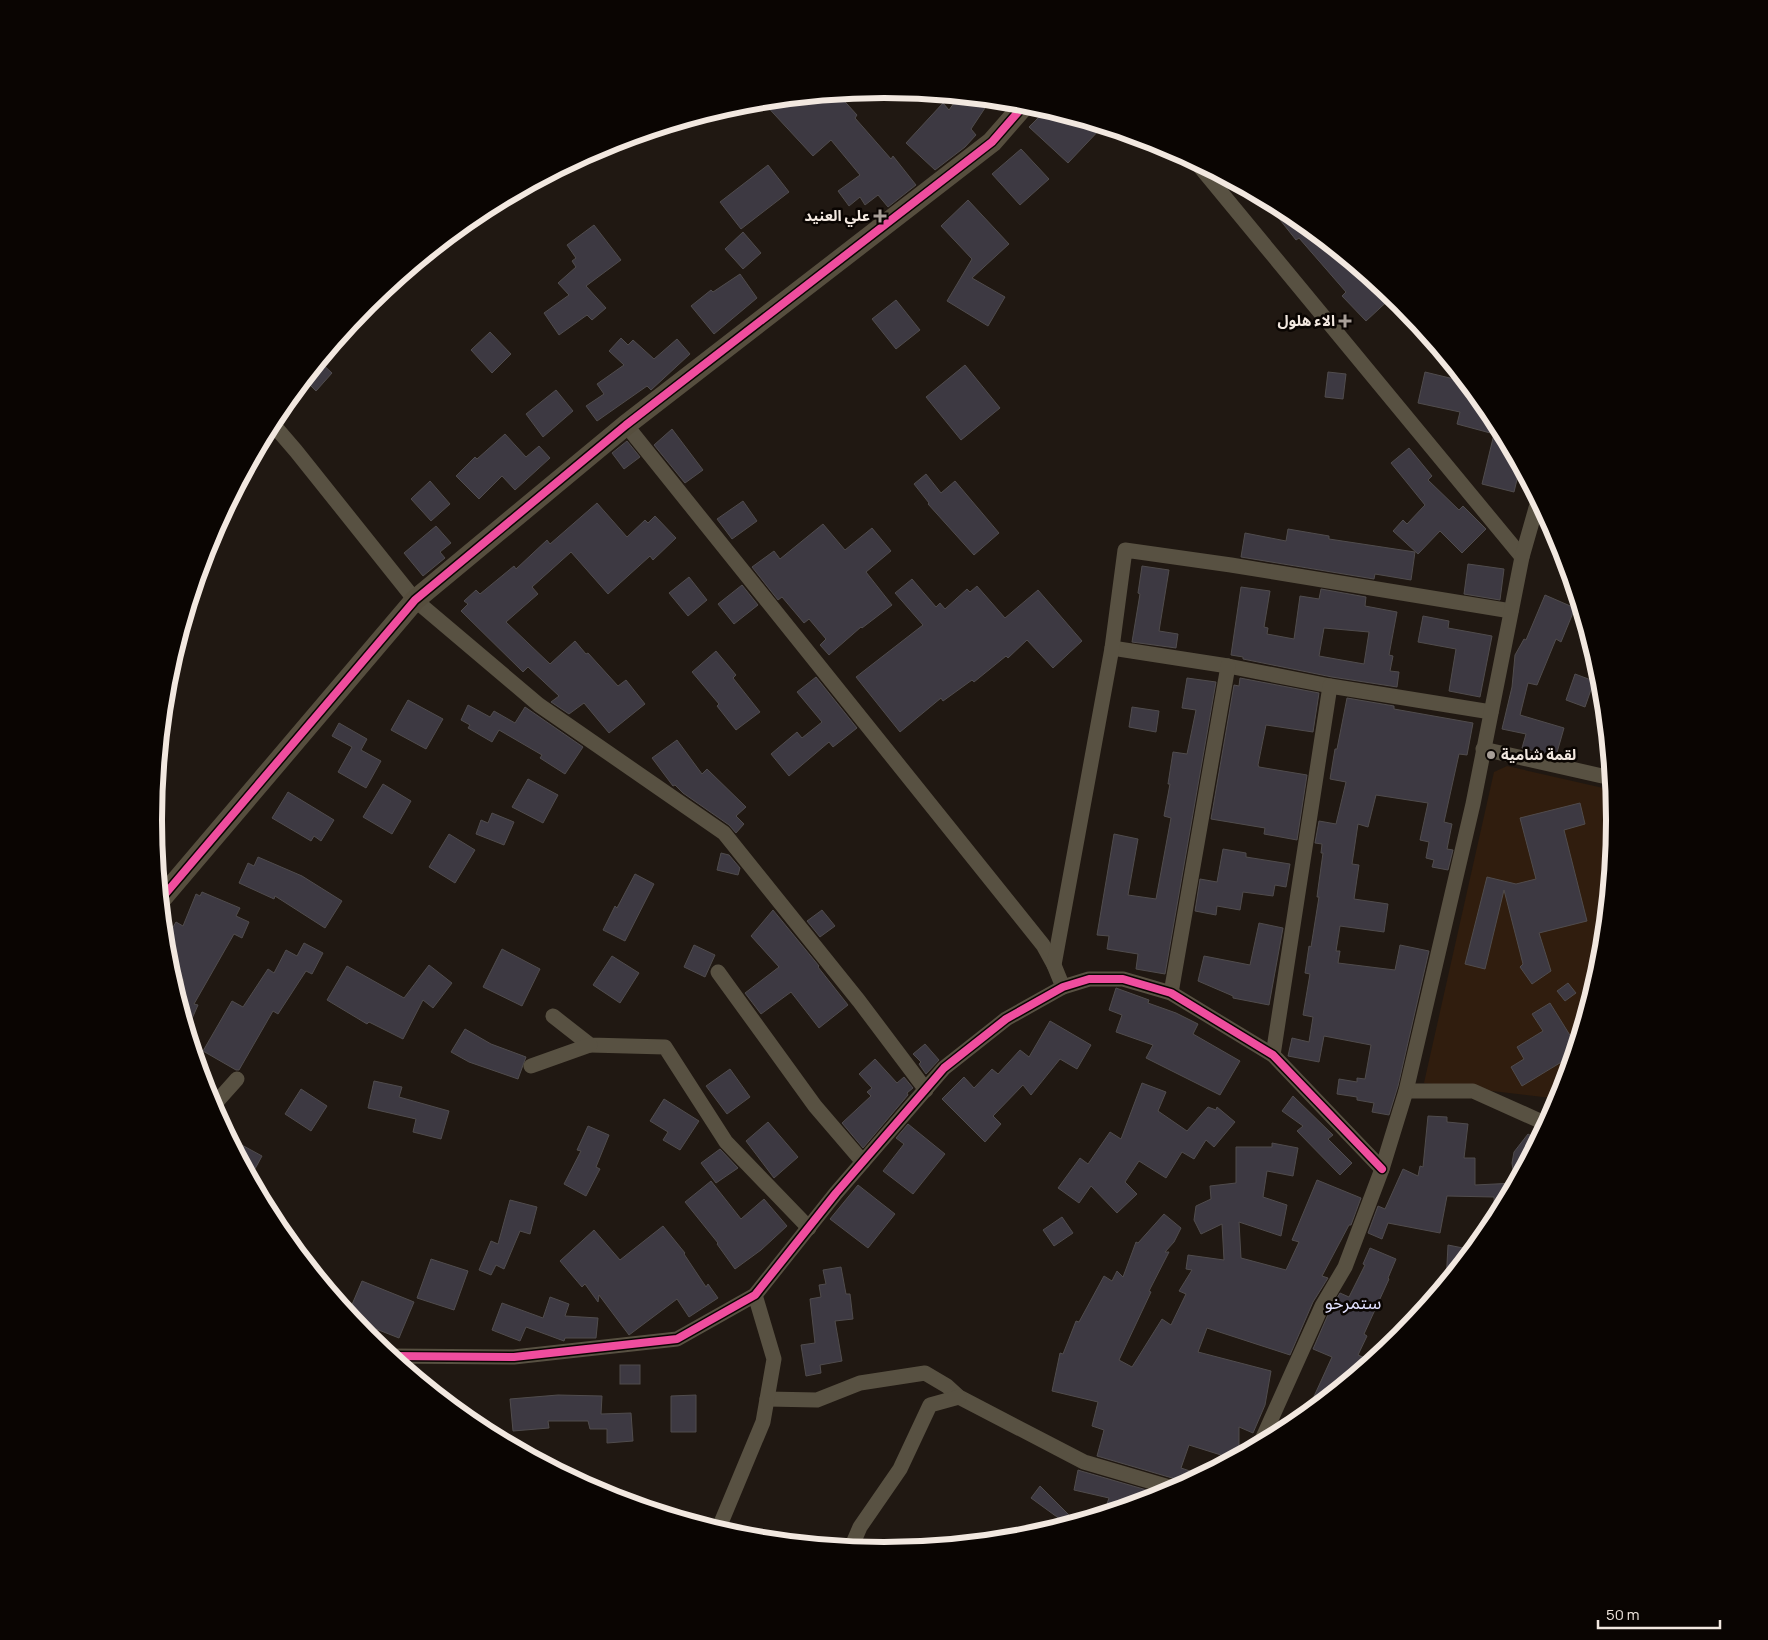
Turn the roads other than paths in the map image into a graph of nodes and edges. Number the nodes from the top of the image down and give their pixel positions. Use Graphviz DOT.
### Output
graph roads {
  1 [pos="1020,110"];
  2 [pos="1204,172"];
  3 [pos="626,424"];
  4 [pos="277,429"];
  5 [pos="1536,508"];
  6 [pos="1522,557"];
  7 [pos="415,600"];
  8 [pos="1511,611"];
  9 [pos="1112,648"];
  10 [pos="1228,666"];
  11 [pos="1330,686"];
  12 [pos="1491,712"];
  13 [pos="1483,749"];
  14 [pos="1605,777"];
  15 [pos="166,892"];
  16 [pos="1054,965"];
  17 [pos="718,972"];
  18 [pos="1063,987"];
  19 [pos="1171,993"];
  20 [pos="553,1016"];
  21 [pos="590,1045"];
  22 [pos="1273,1055"];
  23 [pos="531,1066"];
  24 [pos="237,1079"];
  25 [pos="926,1090"];
  26 [pos="1406,1091"];
  27 [pos="218,1100"];
  28 [pos="1540,1121"];
  29 [pos="864,1162"];
  30 [pos="1382,1169"];
  31 [pos="809,1228"];
  32 [pos="755,1295"];
  33 [pos="400,1356"];
  34 [pos="959,1397"];
  35 [pos="767,1399"];
  36 [pos="1265,1434"];
  37 [pos="1165,1486"];
  38 [pos="721,1524"];
  39 [pos="855,1541"];
  1 -- 3 [label="street"];
  2 -- 6 [label="street"];
  3 -- 7 [label="street"];
  3 -- 16 [label="street"];
  4 -- 7 [label="street"];
  5 -- 6 [label="street"];
  6 -- 8 [label="street"];
  7 -- 15 [label="street"];
  7 -- 25 [label="street"];
  8 -- 9 [label="street"];
  8 -- 12 [label="street"];
  9 -- 10 [label="street"];
  9 -- 16 [label="street"];
  10 -- 11 [label="street"];
  10 -- 19 [label="street"];
  11 -- 12 [label="street"];
  11 -- 22 [label="street"];
  12 -- 13 [label="street"];
  13 -- 14 [label="street"];
  13 -- 26 [label="street"];
  16 -- 18 [label="street"];
  17 -- 29 [label="street"];
  18 -- 19 [label="street"];
  18 -- 25 [label="street"];
  19 -- 22 [label="street"];
  20 -- 21 [label="street"];
  21 -- 23 [label="street"];
  21 -- 31 [label="street"];
  22 -- 30 [label="street"];
  24 -- 27 [label="street"];
  25 -- 29 [label="street"];
  26 -- 28 [label="street"];
  26 -- 30 [label="street"];
  29 -- 31 [label="street"];
  30 -- 36 [label="street"];
  31 -- 32 [label="street"];
  32 -- 33 [label="street"];
  32 -- 35 [label="street"];
  34 -- 35 [label="street"];
  34 -- 37 [label="street"];
  34 -- 39 [label="street"];
  35 -- 38 [label="street"];
}
